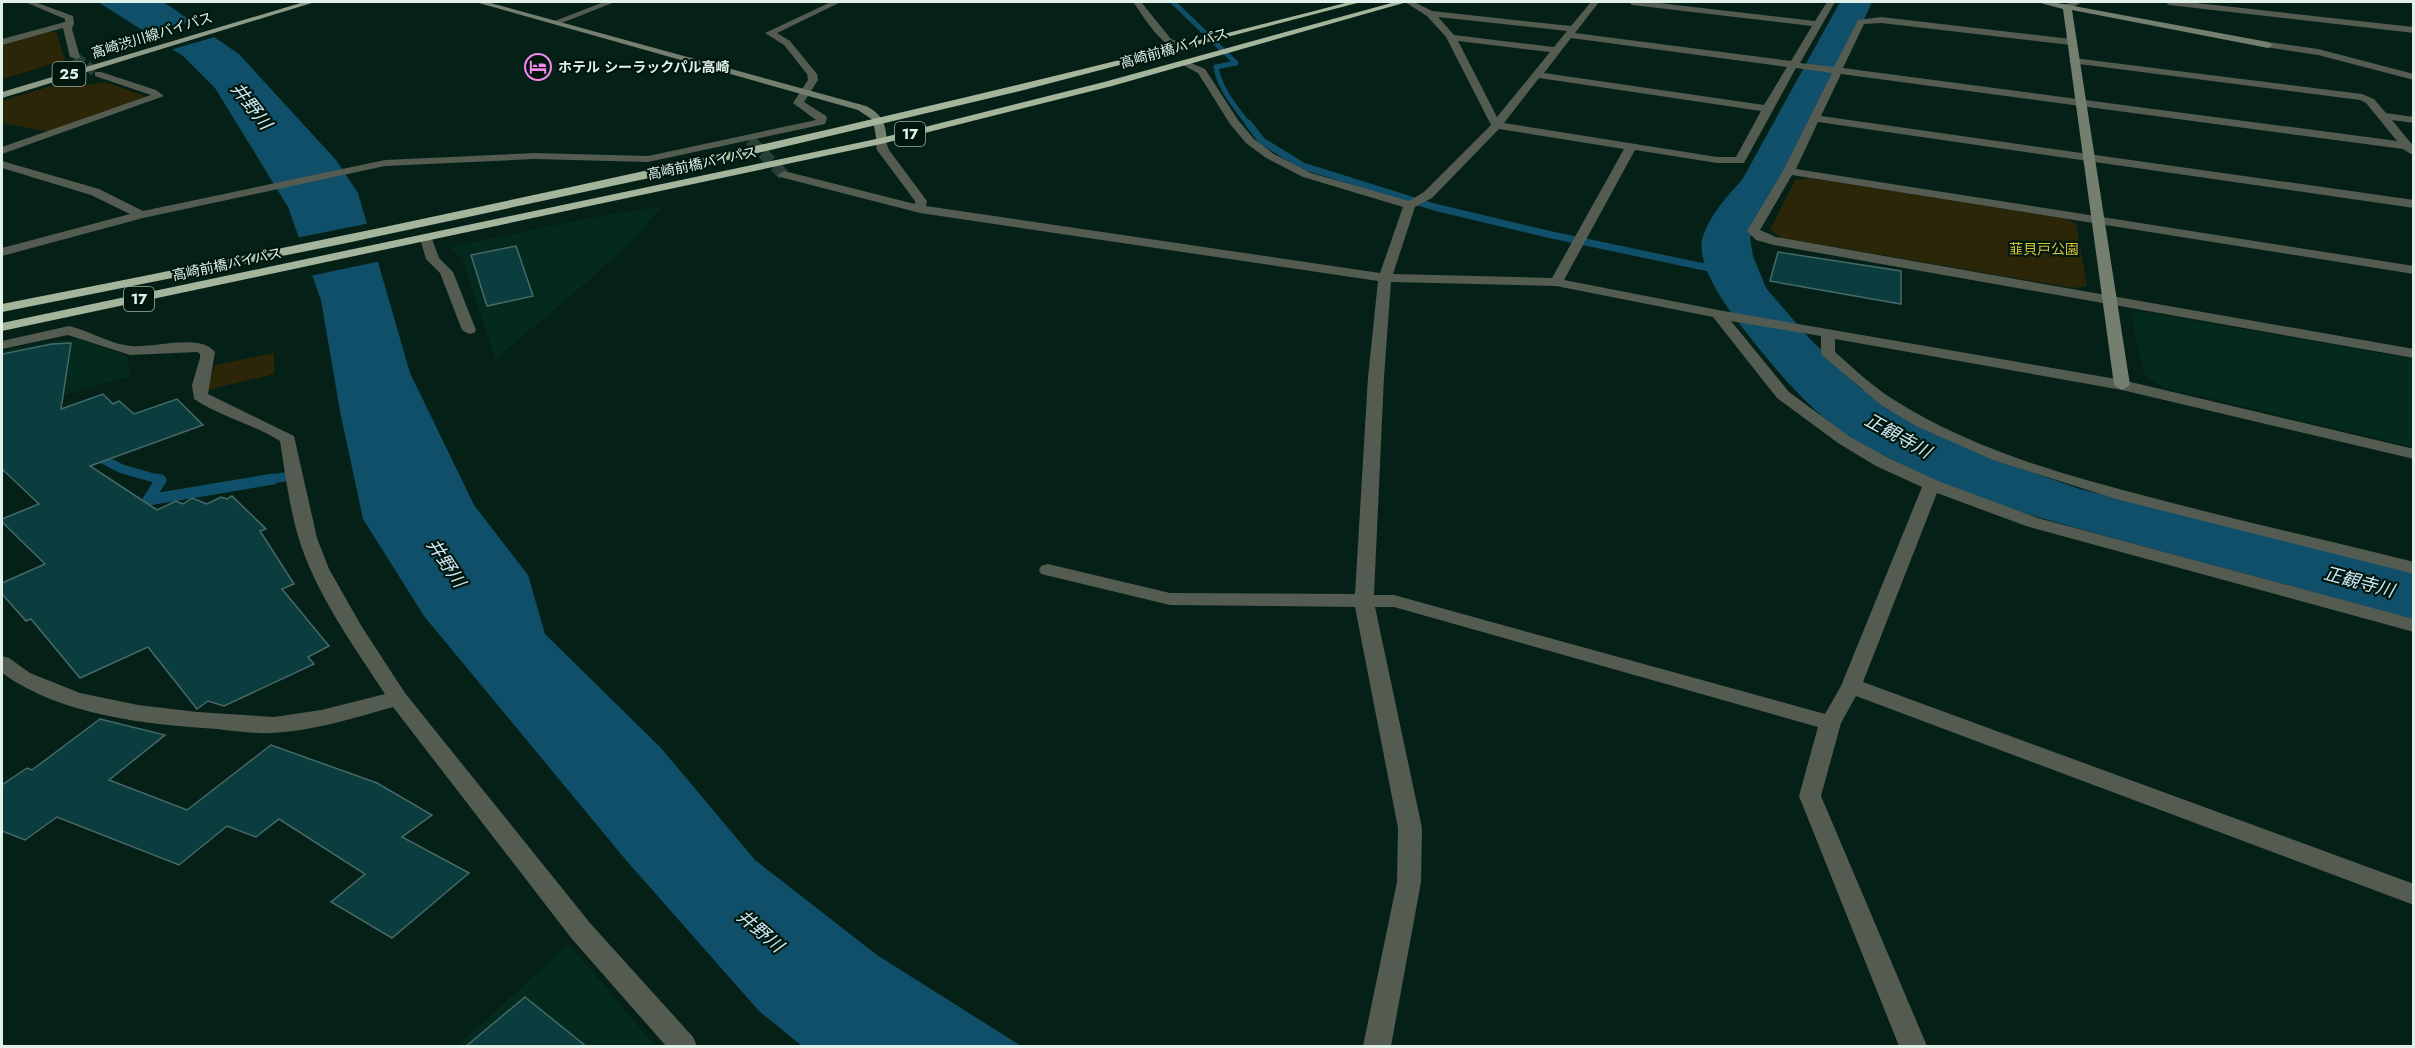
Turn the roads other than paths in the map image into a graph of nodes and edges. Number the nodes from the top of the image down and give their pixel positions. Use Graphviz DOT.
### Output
graph roads {
  1 [pos="29,2"];
  2 [pos="281,2"];
  3 [pos="311,2"];
  4 [pos="479,2"];
  5 [pos="611,2"];
  6 [pos="837,2"];
  7 [pos="1137,2"];
  8 [pos="1357,2"];
  9 [pos="1403,2"];
  10 [pos="1408,2"];
  11 [pos="1595,2"];
  12 [pos="1632,2"];
  13 [pos="1831,2"];
  14 [pos="2041,2"];
  15 [pos="2169,2"];
  16 [pos="2072,4"];
  17 [pos="1427,13"];
  18 [pos="556,22"];
  19 [pos="70,23"];
  20 [pos="1818,24"];
  21 [pos="2414,30"];
  22 [pos="1572,32"];
  23 [pos="1450,37"];
  24 [pos="2,42"];
  25 [pos="2071,42"];
  26 [pos="1185,48"];
  27 [pos="1558,50"];
  28 [pos="133,51"];
  29 [pos="75,57"];
  30 [pos="2074,61"];
  31 [pos="1185,63"];
  32 [pos="1798,66"];
  33 [pos="1834,70"];
  34 [pos="98,74"];
  35 [pos="1537,75"];
  36 [pos="2414,77"];
  37 [pos="2,85"];
  38 [pos="805,91"];
  39 [pos="2,95"];
  40 [pos="2080,102"];
  41 [pos="1767,109"];
  42 [pos="2382,116"];
  43 [pos="1815,118"];
  44 [pos="2414,120"];
  45 [pos="881,122"];
  46 [pos="1497,125"];
  47 [pos="881,141"];
  48 [pos="1631,147"];
  49 [pos="2,150"];
  50 [pos="2410,150"];
  51 [pos="2088,157"];
  52 [pos="2,164"];
  53 [pos="1790,171"];
  54 [pos="784,175"];
  55 [pos="1416,202"];
  56 [pos="2414,204"];
  57 [pos="920,209"];
  58 [pos="141,215"];
  59 [pos="2097,220"];
  60 [pos="419,240"];
  61 [pos="2,252"];
  62 [pos="2414,270"];
  63 [pos="1385,278"];
  64 [pos="1556,282"];
  65 [pos="2108,300"];
  66 [pos="2,308"];
  67 [pos="1718,314"];
  68 [pos="2,327"];
  69 [pos="469,330"];
  70 [pos="1828,332"];
  71 [pos="2,345"];
  72 [pos="2414,354"];
  73 [pos="2122,385"];
  74 [pos="2414,454"];
  75 [pos="1932,485"];
  76 [pos="2414,568"];
  77 [pos="1048,570"];
  78 [pos="1364,602"];
  79 [pos="2414,626"];
  80 [pos="2,663"];
  81 [pos="1851,686"];
  82 [pos="398,698"];
  83 [pos="1830,723"];
  84 [pos="2414,895"];
  85 [pos="683,1047"];
  86 [pos="1377,1047"];
  87 [pos="1913,1047"];
  1 -- 19 [label="street"];
  2 -- 28 [label="main road, 高崎渋川線バイパス / 25"];
  3 -- 28 [label="main road, 高崎渋川線バイパス / 25"];
  4 -- 18 [label="street"];
  5 -- 18 [label="street"];
  6 -- 38 [label="street"];
  7 -- 26 [label="street"];
  8 -- 26 [label="highway, 高崎前橋バイパス / 17"];
  9 -- 31 [label="highway, 高崎前橋バイパス / 17"];
  10 -- 17 [label="street"];
  11 -- 22 [label="street"];
  12 -- 20 [label="street"];
  13 -- 20 [label="street"];
  14 -- 16 [label="street"];
  15 -- 21 [label="street"];
  16 -- 25 [label="street"];
  16 -- 36 [label="street"];
  17 -- 22 [label="street"];
  17 -- 23 [label="street"];
  18 -- 38 [label="street"];
  19 -- 24 [label="street"];
  19 -- 29 [label="street"];
  20 -- 32 [label="street"];
  22 -- 27 [label="street"];
  22 -- 32 [label="street"];
  23 -- 27 [label="street"];
  23 -- 46 [label="street"];
  25 -- 30 [label="street"];
  25 -- 33 [label="street"];
  26 -- 45 [label="highway, 高崎前橋バイパス / 17"];
  27 -- 35 [label="street"];
  28 -- 37 [label="main road, 高崎渋川線バイパス / 25"];
  28 -- 39 [label="main road, 高崎渋川線バイパス / 25"];
  30 -- 40 [label="street"];
  30 -- 42 [label="street"];
  31 -- 47 [label="highway, 高崎前橋バイパス / 17"];
  31 -- 55 [label="street"];
  32 -- 33 [label="street"];
  32 -- 41 [label="street"];
  33 -- 40 [label="street"];
  33 -- 43 [label="street"];
  34 -- 49 [label="street"];
  35 -- 41 [label="street"];
  35 -- 46 [label="street"];
  38 -- 45 [label="street"];
  38 -- 58 [label="street"];
  40 -- 50 [label="street"];
  40 -- 51 [label="street"];
  41 -- 48 [label="street"];
  42 -- 44 [label="street"];
  42 -- 50 [label="street"];
  43 -- 51 [label="street"];
  43 -- 53 [label="street"];
  45 -- 47 [label="street"];
  45 -- 66 [label="highway, 高崎前橋バイパス / 17"];
  46 -- 48 [label="street"];
  46 -- 55 [label="street"];
  47 -- 57 [label="street"];
  47 -- 60 [label="highway, 高崎前橋バイパス / 17"];
  48 -- 64 [label="street"];
  51 -- 56 [label="street"];
  51 -- 59 [label="street"];
  52 -- 58 [label="street"];
  53 -- 59 [label="street"];
  53 -- 65 [label="street"];
  54 -- 57 [label="street"];
  55 -- 63 [label="street"];
  57 -- 63 [label="street"];
  58 -- 61 [label="street"];
  59 -- 62 [label="street"];
  59 -- 65 [label="street"];
  60 -- 68 [label="highway, 高崎前橋バイパス / 17"];
  60 -- 69 [label="street"];
  63 -- 64 [label="street"];
  63 -- 78 [label="street"];
  64 -- 67 [label="street"];
  65 -- 72 [label="street"];
  65 -- 73 [label="street"];
  67 -- 70 [label="street"];
  67 -- 75 [label="street"];
  70 -- 73 [label="street"];
  70 -- 76 [label="street"];
  71 -- 82 [label="street"];
  73 -- 74 [label="street"];
  75 -- 79 [label="street"];
  75 -- 81 [label="street"];
  77 -- 78 [label="street"];
  78 -- 83 [label="street"];
  78 -- 86 [label="street"];
  80 -- 82 [label="street"];
  81 -- 83 [label="street"];
  81 -- 84 [label="street"];
  82 -- 85 [label="street"];
  83 -- 87 [label="street"];
}
